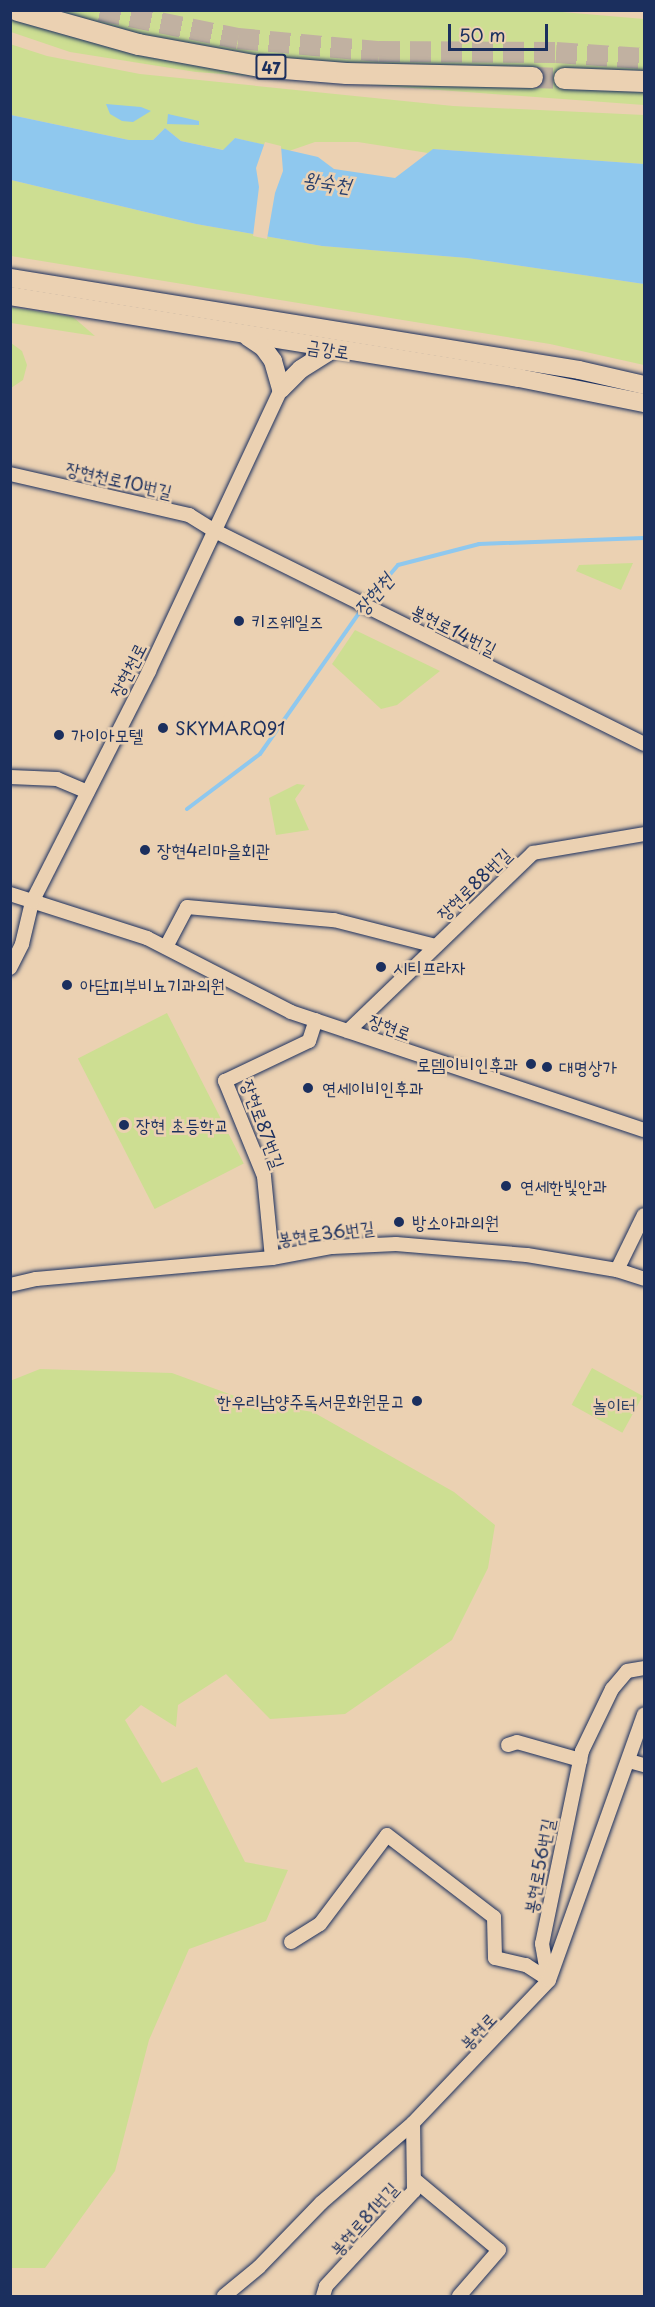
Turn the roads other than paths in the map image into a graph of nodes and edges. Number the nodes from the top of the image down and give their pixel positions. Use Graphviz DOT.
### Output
graph roads {
  1 [pos="17,10"];
  2 [pos="532,77"];
  3 [pos="564,78"];
  4 [pos="645,81"];
  5 [pos="10,278"];
  6 [pos="10,296"];
  7 [pos="246,336"];
  8 [pos="333,350"];
  9 [pos="645,385"];
  10 [pos="281,388"];
  11 [pos="645,403"];
  12 [pos="10,474"];
  13 [pos="215,531"];
  14 [pos="645,744"];
  15 [pos="10,777"];
  16 [pos="87,792"];
  17 [pos="645,834"];
  18 [pos="10,894"];
  19 [pos="32,902"];
  20 [pos="436,946"];
  21 [pos="166,947"];
  22 [pos="10,968"];
  23 [pos="316,1020"];
  24 [pos="348,1031"];
  25 [pos="645,1130"];
  26 [pos="645,1215"];
  27 [pos="272,1258"];
  28 [pos="617,1270"];
  29 [pos="645,1279"];
  30 [pos="10,1285"];
  31 [pos="645,1668"];
  32 [pos="645,1715"];
  33 [pos="508,1745"];
  34 [pos="580,1760"];
  35 [pos="629,1761"];
  36 [pos="645,1765"];
  37 [pos="291,1942"];
  38 [pos="549,1980"];
  39 [pos="413,2123"];
  40 [pos="415,2180"];
  41 [pos="224,2296"];
  42 [pos="323,2296"];
  43 [pos="459,2296"];
  1 -- 2 [label="highway, 47"];
  3 -- 4 [label="highway"];
  5 -- 9 [label="main road, 금강로"];
  6 -- 7 [label="main road, 금강로"];
  7 -- 8 [label="main road, 금강로"];
  7 -- 10 [label="main road"];
  8 -- 10 [label="main road"];
  8 -- 11 [label="main road, 금강로"];
  10 -- 13 [label="street, 장현천로"];
  12 -- 13 [label="street, 장현천로10번길"];
  13 -- 14 [label="street, 봉현로14번길"];
  13 -- 16 [label="street, 장현천로"];
  15 -- 16 [label="street"];
  16 -- 19 [label="street, 장현천로"];
  17 -- 20 [label="street, 장현로88번길"];
  18 -- 19 [label="street, 장현로"];
  19 -- 21 [label="street, 장현로"];
  19 -- 22 [label="street, 장현천로"];
  20 -- 21 [label="street, 장현로88번길"];
  20 -- 24 [label="street, 장현로88번길"];
  21 -- 23 [label="street, 장현로"];
  23 -- 24 [label="street, 장현로"];
  23 -- 27 [label="street, 장현로87번길"];
  24 -- 25 [label="street, 장현로"];
  26 -- 28 [label="street"];
  27 -- 28 [label="street, 봉현로36번길"];
  27 -- 30 [label="street, 봉현로36번길"];
  28 -- 29 [label="street, 봉현로36번길"];
  31 -- 34 [label="street, 봉현로56번길"];
  32 -- 35 [label="street, 봉현로"];
  33 -- 34 [label="street"];
  34 -- 38 [label="street, 봉현로56번길"];
  35 -- 36 [label="street"];
  35 -- 38 [label="street, 봉현로"];
  37 -- 38 [label="street"];
  38 -- 39 [label="street, 봉현로"];
  39 -- 40 [label="street, 봉현로81번길"];
  39 -- 41 [label="street, 봉현로"];
  40 -- 42 [label="street, 봉현로81번길"];
  40 -- 43 [label="street"];
}
